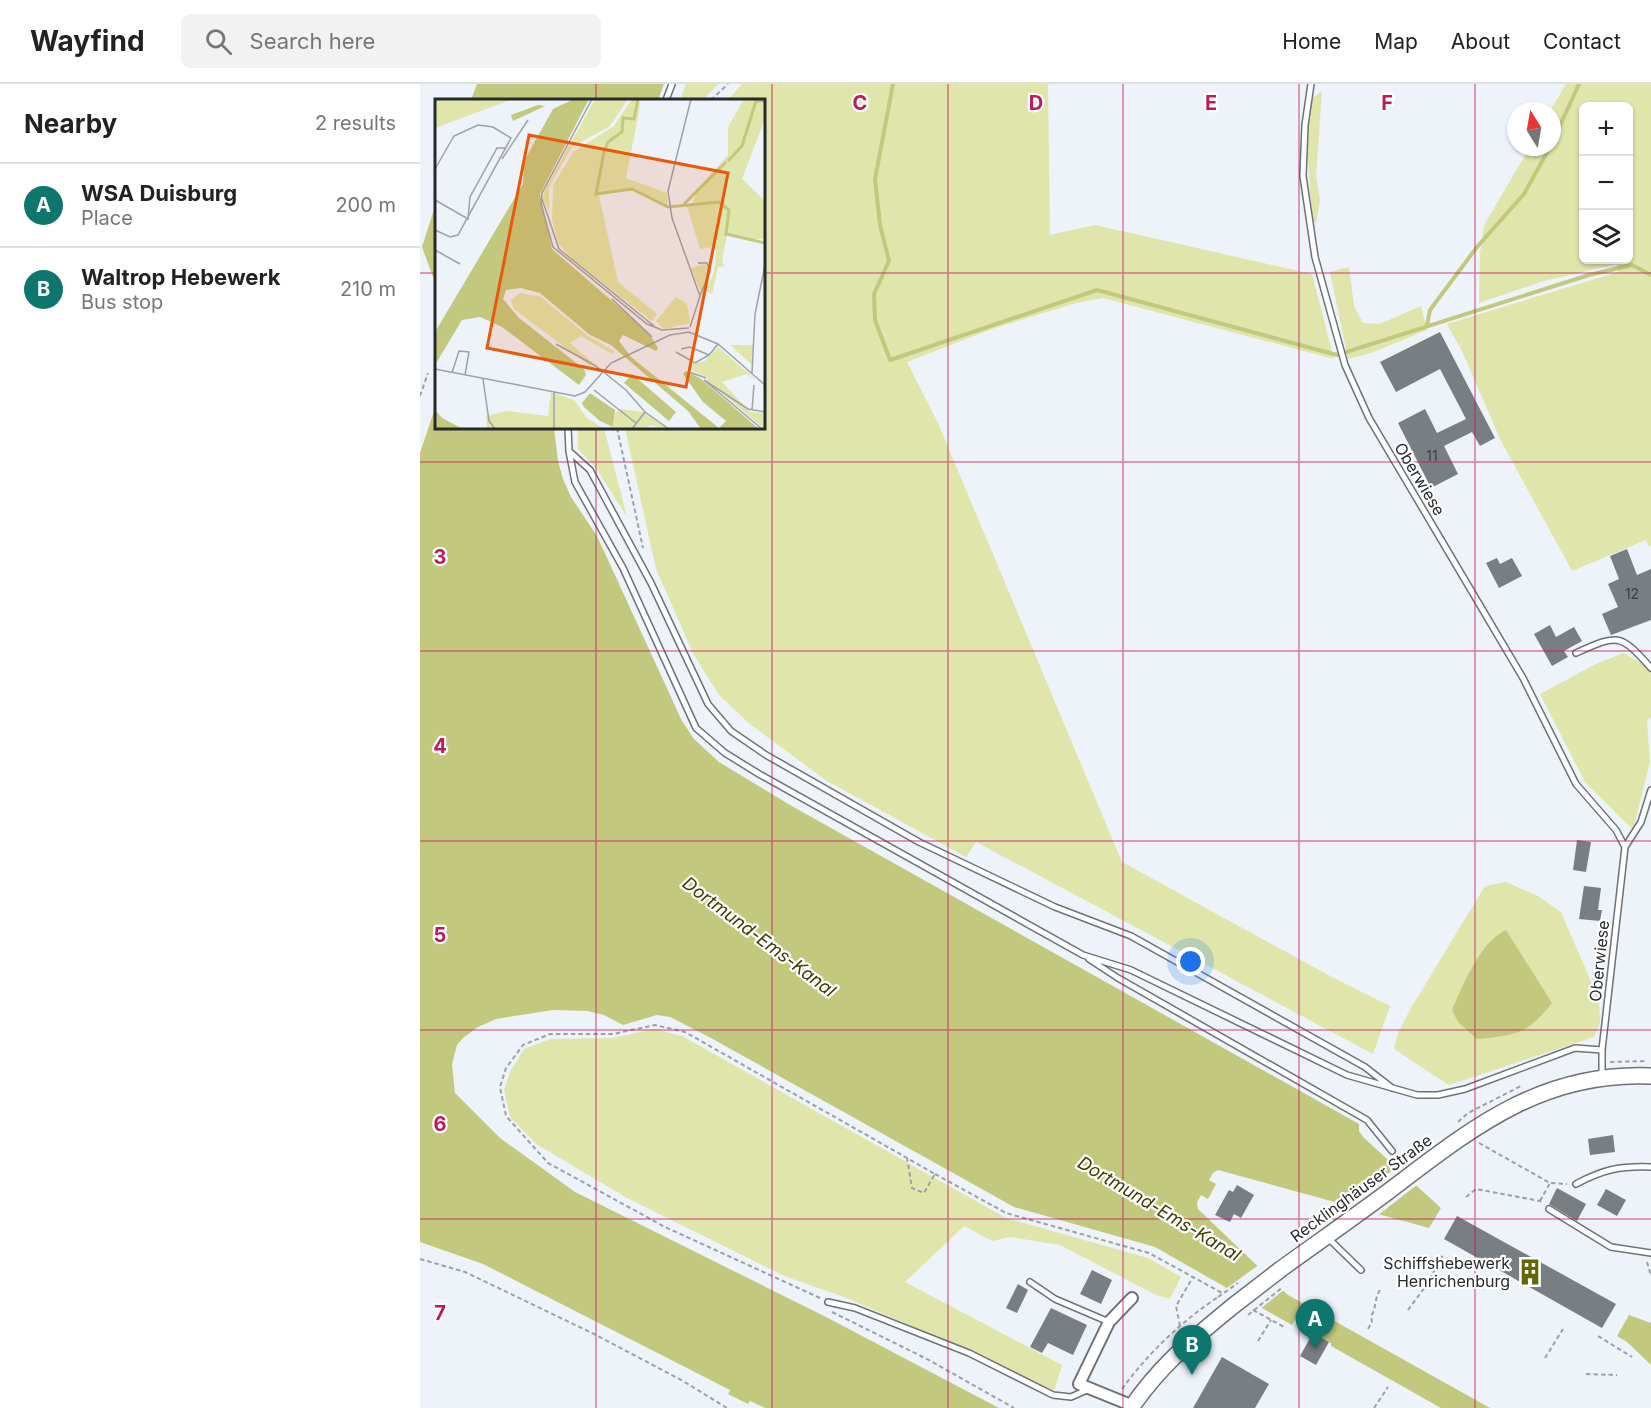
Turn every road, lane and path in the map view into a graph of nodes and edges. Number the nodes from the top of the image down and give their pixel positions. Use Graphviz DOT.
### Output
graph roads {
  1 [pos="672,84"];
  2 [pos="728,84"];
  3 [pos="1311,84"];
  4 [pos="666,99"];
  5 [pos="712,99"];
  6 [pos="428,373"];
  7 [pos="420,396"];
  8 [pos="568,429"];
  9 [pos="617,429"];
  10 [pos="569,451"];
  11 [pos="644,550"];
  12 [pos="1576,653"];
  13 [pos="1651,668"];
  14 [pos="1651,790"];
  15 [pos="1625,848"];
  16 [pos="1083,955"];
  17 [pos="1602,1050"];
  18 [pos="1651,1076"];
  19 [pos="1602,1078"];
  20 [pos="1396,1091"];
  21 [pos="1475,1141"];
  22 [pos="1392,1151"];
  23 [pos="908,1158"];
  24 [pos="1651,1167"];
  25 [pos="935,1174"];
  26 [pos="1550,1183"];
  27 [pos="1576,1184"];
  28 [pos="1466,1197"];
  29 [pos="1540,1201"];
  30 [pos="1549,1209"];
  31 [pos="1327,1236"];
  32 [pos="1648,1253"];
  33 [pos="1443,1256"];
  34 [pos="420,1259"];
  35 [pos="1361,1270"];
  36 [pos="1651,1276"];
  37 [pos="1030,1282"];
  38 [pos="1283,1287"];
  39 [pos="1380,1290"];
  40 [pos="1218,1297"];
  41 [pos="1132,1299"];
  42 [pos="828,1302"];
  43 [pos="1408,1310"];
  44 [pos="1248,1315"];
  45 [pos="1271,1320"];
  46 [pos="1109,1322"];
  47 [pos="1180,1326"];
  48 [pos="1368,1329"];
  49 [pos="1563,1329"];
  50 [pos="1598,1336"];
  51 [pos="1258,1341"];
  52 [pos="1632,1357"];
  53 [pos="1545,1358"];
  54 [pos="1586,1374"];
  55 [pos="1617,1375"];
  56 [pos="1388,1387"];
  57 [pos="1089,1389"];
  58 [pos="1114,1399"];
  59 [pos="1134,1407"];
  60 [pos="727,1408"];
  61 [pos="1014,1408"];
  62 [pos="1374,1408"];
  1 -- 4 [label="lane"];
  2 -- 5 [label="path"];
  3 -- 15 [label="lane, Oberwiese"];
  6 -- 7 [label="path"];
  8 -- 10 [label="lane"];
  9 -- 11 [label="path"];
  10 -- 16 [label="lane"];
  10 -- 20 [label="lane"];
  12 -- 13 [label="lane"];
  14 -- 15 [label="lane, Oberwiese"];
  15 -- 17 [label="lane, Oberwiese"];
  16 -- 20 [label="lane"];
  16 -- 22 [label="lane"];
  17 -- 19 [label="lane, Oberwiese"];
  17 -- 20 [label="lane"];
  18 -- 19 [label="main road, Recklinghäuser Straße"];
  19 -- 31 [label="main road, Recklinghäuser Straße"];
  21 -- 26 [label="path"];
  23 -- 25 [label="path"];
  23 -- 25 [label="path"];
  23 -- 42 [label="path"];
  24 -- 27 [label="lane"];
  25 -- 47 [label="path"];
  26 -- 27 [label="path"];
  26 -- 29 [label="path"];
  28 -- 29 [label="path"];
  29 -- 30 [label="path"];
  30 -- 32 [label="lane"];
  31 -- 35 [label="lane"];
  31 -- 59 [label="main road, Recklinghäuser Straße, bridge"];
  32 -- 36 [label="path"];
  33 -- 43 [label="path"];
  34 -- 60 [label="path"];
  37 -- 46 [label="lane"];
  38 -- 44 [label="path, bridge"];
  39 -- 48 [label="path"];
  40 -- 47 [label="path"];
  41 -- 46 [label="street"];
  42 -- 57 [label="lane"];
  42 -- 61 [label="path"];
  45 -- 51 [label="path"];
  46 -- 57 [label="street"];
  47 -- 58 [label="path"];
  49 -- 53 [label="path"];
  50 -- 52 [label="path"];
  54 -- 55 [label="path"];
  56 -- 62 [label="path"];
  57 -- 58 [label="street, Recklinghäuser Straße"];
  58 -- 59 [label="street, Recklinghäuser Straße"];
}
